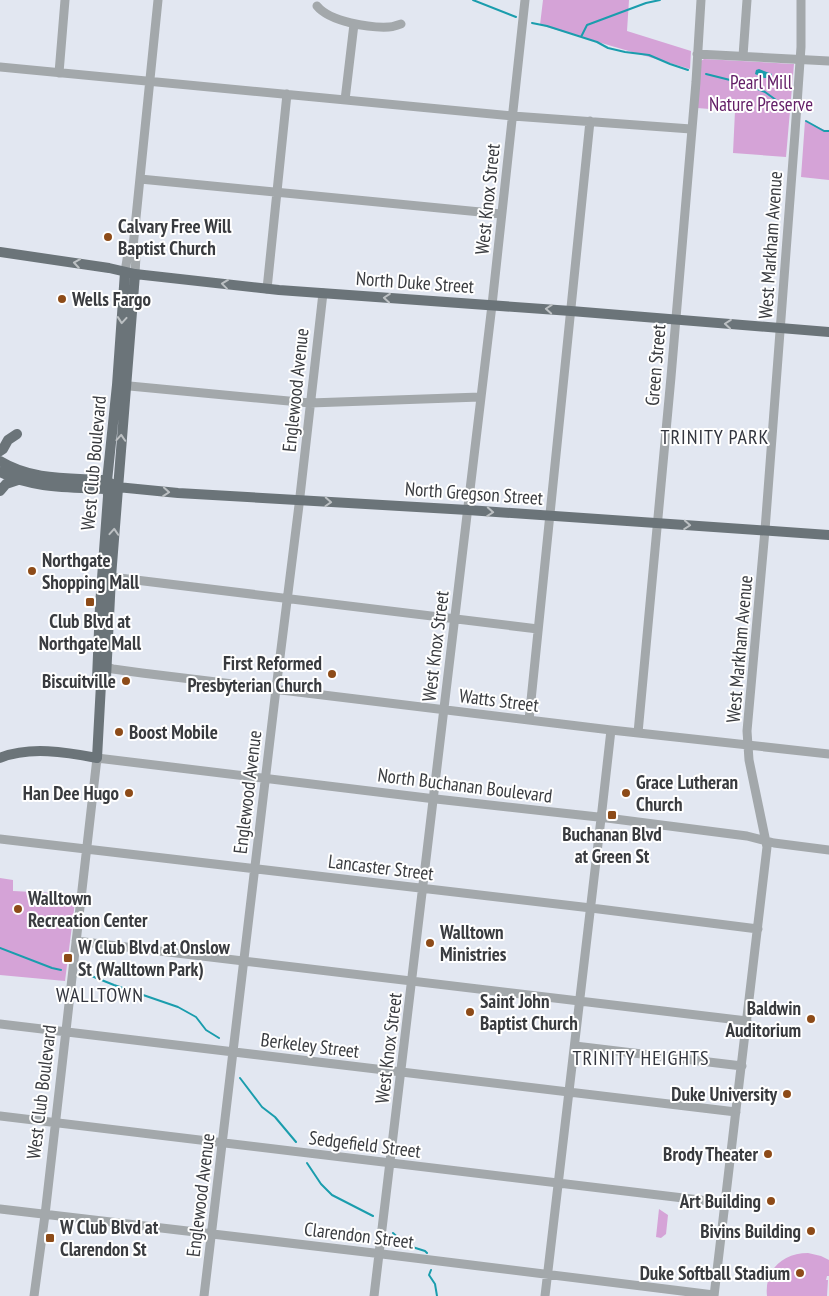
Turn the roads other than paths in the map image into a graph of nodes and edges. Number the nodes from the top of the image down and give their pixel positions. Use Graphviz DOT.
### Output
graph roads {
  1 [pos="65,0"];
  2 [pos="158,0"];
  3 [pos="525,0"];
  4 [pos="701,0"];
  5 [pos="747,0"];
  6 [pos="801,0"];
  7 [pos="318,6"];
  8 [pos="354,24"];
  9 [pos="401,24"];
  10 [pos="697,54"];
  11 [pos="743,56"];
  12 [pos="800,59"];
  13 [pos="829,61"];
  14 [pos="0,67"];
  15 [pos="59,73"];
  16 [pos="150,81"];
  17 [pos="286,94"];
  18 [pos="345,100"];
  19 [pos="513,116"];
  20 [pos="590,121"];
  21 [pos="691,129"];
  22 [pos="140,179"];
  23 [pos="277,192"];
  24 [pos="502,214"];
  25 [pos="0,252"];
  26 [pos="130,273"];
  27 [pos="267,289"];
  28 [pos="323,293"];
  29 [pos="492,305"];
  30 [pos="571,310"];
  31 [pos="676,320"];
  32 [pos="780,329"];
  33 [pos="829,332"];
  34 [pos="121,385"];
  35 [pos="480,397"];
  36 [pos="310,403"];
  37 [pos="17,434"];
  38 [pos="0,451"];
  39 [pos="0,461"];
  40 [pos="0,472"];
  41 [pos="18,480"];
  42 [pos="111,486"];
  43 [pos="0,491"];
  44 [pos="299,500"];
  45 [pos="468,510"];
  46 [pos="550,516"];
  47 [pos="658,523"];
  48 [pos="765,530"];
  49 [pos="829,535"];
  50 [pos="111,577"];
  51 [pos="287,599"];
  52 [pos="456,619"];
  53 [pos="538,629"];
  54 [pos="98,645"];
  55 [pos="107,667"];
  56 [pos="102,684"];
  57 [pos="276,689"];
  58 [pos="444,709"];
  59 [pos="529,720"];
  60 [pos="611,730"];
  61 [pos="638,733"];
  62 [pos="747,745"];
  63 [pos="829,754"];
  64 [pos="0,758"];
  65 [pos="97,758"];
  66 [pos="265,778"];
  67 [pos="434,798"];
  68 [pos="601,817"];
  69 [pos="0,839"];
  70 [pos="767,841"];
  71 [pos="87,849"];
  72 [pos="829,850"];
  73 [pos="254,868"];
  74 [pos="423,889"];
  75 [pos="591,908"];
  76 [pos="758,929"];
  77 [pos="76,940"];
  78 [pos="244,960"];
  79 [pos="412,980"];
  80 [pos="580,1000"];
  81 [pos="747,1021"];
  82 [pos="0,1024"];
  83 [pos="66,1031"];
  84 [pos="575,1046"];
  85 [pos="234,1052"];
  86 [pos="742,1066"];
  87 [pos="401,1072"];
  88 [pos="570,1092"];
  89 [pos="736,1112"];
  90 [pos="0,1116"];
  91 [pos="55,1123"];
  92 [pos="222,1143"];
  93 [pos="390,1163"];
  94 [pos="559,1183"];
  95 [pos="725,1203"];
  96 [pos="0,1209"];
  97 [pos="45,1215"];
  98 [pos="212,1234"];
  99 [pos="379,1254"];
  100 [pos="548,1275"];
  101 [pos="34,1296"];
  102 [pos="204,1296"];
  103 [pos="374,1296"];
  104 [pos="545,1296"];
  105 [pos="714,1296"];
  1 -- 15 [label="street"];
  2 -- 16 [label="street, West Club Boulevard"];
  3 -- 19 [label="street, West Knox Street"];
  4 -- 10 [label="street, Green Street"];
  5 -- 11 [label="street"];
  6 -- 12 [label="street, West Markham Avenue"];
  7 -- 8 [label="street"];
  8 -- 9 [label="street"];
  8 -- 18 [label="street"];
  10 -- 11 [label="street"];
  10 -- 21 [label="street, Green Street"];
  11 -- 12 [label="street"];
  12 -- 13 [label="street"];
  12 -- 32 [label="street, West Markham Avenue"];
  14 -- 15 [label="street"];
  15 -- 16 [label="street"];
  16 -- 17 [label="street"];
  16 -- 22 [label="street, West Club Boulevard"];
  17 -- 18 [label="street"];
  17 -- 23 [label="street"];
  18 -- 19 [label="street"];
  19 -- 20 [label="street"];
  19 -- 24 [label="street, West Knox Street"];
  20 -- 21 [label="street"];
  20 -- 30 [label="street"];
  21 -- 31 [label="street, Green Street"];
  22 -- 23 [label="street"];
  22 -- 26 [label="street, West Club Boulevard"];
  23 -- 24 [label="street"];
  23 -- 27 [label="street"];
  24 -- 29 [label="street, West Knox Street"];
  26 -- 25 [label="main road, North Duke Street, one-way"];
  27 -- 26 [label="main road, North Duke Street, one-way"];
  26 -- 34 [label="main road, West Club Boulevard"];
  27 -- 28 [label="main road, North Duke Street"];
  29 -- 28 [label="main road, North Duke Street, one-way"];
  28 -- 36 [label="street, Englewood Avenue"];
  30 -- 29 [label="main road, North Duke Street, one-way"];
  29 -- 35 [label="street, West Knox Street"];
  30 -- 31 [label="main road, North Duke Street"];
  30 -- 46 [label="street"];
  32 -- 31 [label="main road, North Duke Street, one-way"];
  31 -- 47 [label="street, Green Street"];
  32 -- 33 [label="main road, North Duke Street"];
  32 -- 48 [label="street, West Markham Avenue"];
  34 -- 36 [label="street"];
  34 -- 42 [label="main road, West Club Boulevard"];
  35 -- 36 [label="street"];
  35 -- 45 [label="street, West Knox Street"];
  36 -- 44 [label="street, Englewood Avenue"];
  37 -- 38 [label="main road"];
  39 -- 42 [label="main road, North Gregson Street"];
  40 -- 41 [label="main road, North Gregson Street"];
  41 -- 42 [label="main road, North Gregson Street"];
  41 -- 43 [label="main road"];
  42 -- 44 [label="main road, North Gregson Street, one-way"];
  50 -- 42 [label="main road, West Club Boulevard, one-way"];
  42 -- 54 [label="main road, West Club Boulevard"];
  44 -- 45 [label="main road, North Gregson Street, one-way"];
  44 -- 51 [label="street, Englewood Avenue"];
  45 -- 46 [label="main road, North Gregson Street, one-way"];
  45 -- 52 [label="street, West Knox Street"];
  46 -- 47 [label="main road, North Gregson Street"];
  46 -- 53 [label="street"];
  47 -- 48 [label="main road, North Gregson Street, one-way"];
  47 -- 61 [label="street, Green Street"];
  48 -- 49 [label="main road, North Gregson Street"];
  48 -- 62 [label="street, West Markham Avenue"];
  50 -- 51 [label="street"];
  50 -- 55 [label="main road, West Club Boulevard"];
  51 -- 52 [label="street"];
  51 -- 57 [label="street, Englewood Avenue"];
  52 -- 53 [label="street"];
  52 -- 58 [label="street, West Knox Street"];
  53 -- 59 [label="street"];
  54 -- 55 [label="main road"];
  54 -- 56 [label="main road, West Club Boulevard"];
  55 -- 56 [label="main road, West Club Boulevard"];
  55 -- 57 [label="street, Watts Street"];
  56 -- 65 [label="main road, West Club Boulevard"];
  57 -- 58 [label="street, Watts Street"];
  57 -- 66 [label="street, Englewood Avenue"];
  58 -- 59 [label="street, Watts Street"];
  58 -- 67 [label="street, West Knox Street"];
  59 -- 60 [label="street, Watts Street"];
  60 -- 61 [label="street, Watts Street"];
  60 -- 68 [label="street"];
  61 -- 62 [label="street, Watts Street"];
  62 -- 63 [label="street, Watts Street"];
  62 -- 70 [label="street, West Markham Avenue"];
  64 -- 65 [label="main road"];
  65 -- 66 [label="street, North Buchanan Boulevard"];
  65 -- 71 [label="street, West Club Boulevard"];
  66 -- 67 [label="street, North Buchanan Boulevard"];
  66 -- 73 [label="street, Englewood Avenue"];
  67 -- 68 [label="street, North Buchanan Boulevard"];
  67 -- 74 [label="street, West Knox Street"];
  68 -- 70 [label="street, North Buchanan Boulevard"];
  68 -- 75 [label="street"];
  69 -- 71 [label="street, Lancaster Street"];
  70 -- 72 [label="street, North Buchanan Boulevard"];
  70 -- 76 [label="street, West Markham Avenue"];
  71 -- 73 [label="street, Lancaster Street"];
  71 -- 77 [label="street, West Club Boulevard"];
  73 -- 74 [label="street, Lancaster Street"];
  73 -- 78 [label="street, Englewood Avenue"];
  74 -- 75 [label="street, Lancaster Street"];
  74 -- 79 [label="street, West Knox Street"];
  75 -- 76 [label="street, Lancaster Street"];
  75 -- 80 [label="street"];
  76 -- 81 [label="street, West Markham Avenue"];
  77 -- 78 [label="street"];
  77 -- 83 [label="street, West Club Boulevard"];
  78 -- 79 [label="street"];
  78 -- 85 [label="street, Englewood Avenue"];
  79 -- 80 [label="street"];
  79 -- 87 [label="street, West Knox Street"];
  80 -- 81 [label="street"];
  80 -- 84 [label="street"];
  81 -- 86 [label="street, West Markham Avenue"];
  82 -- 83 [label="street, Berkeley Street"];
  83 -- 85 [label="street, Berkeley Street"];
  83 -- 91 [label="street, West Club Boulevard"];
  84 -- 86 [label="street"];
  84 -- 88 [label="street"];
  85 -- 87 [label="street, Berkeley Street"];
  85 -- 92 [label="street, Englewood Avenue"];
  86 -- 89 [label="street, West Markham Avenue"];
  87 -- 88 [label="street, Berkeley Street"];
  87 -- 93 [label="street, West Knox Street"];
  88 -- 89 [label="street, Berkeley Street"];
  88 -- 94 [label="street"];
  89 -- 95 [label="street, West Markham Avenue"];
  90 -- 91 [label="street, Sedgefield Street"];
  91 -- 92 [label="street, Sedgefield Street"];
  91 -- 97 [label="street, West Club Boulevard"];
  92 -- 93 [label="street, Sedgefield Street"];
  92 -- 98 [label="street, Englewood Avenue"];
  93 -- 94 [label="street, Sedgefield Street"];
  93 -- 99 [label="street, West Knox Street"];
  94 -- 95 [label="street, Sedgefield Street"];
  94 -- 100 [label="street"];
  95 -- 105 [label="street, West Markham Avenue"];
  96 -- 97 [label="street, Clarendon Street"];
  97 -- 98 [label="street, Clarendon Street"];
  97 -- 101 [label="street, West Club Boulevard"];
  98 -- 99 [label="street, Clarendon Street"];
  98 -- 102 [label="street, Englewood Avenue"];
  99 -- 100 [label="street, Clarendon Street"];
  99 -- 103 [label="street, West Knox Street"];
  100 -- 104 [label="street"];
  100 -- 105 [label="street, Clarendon Street"];
}
